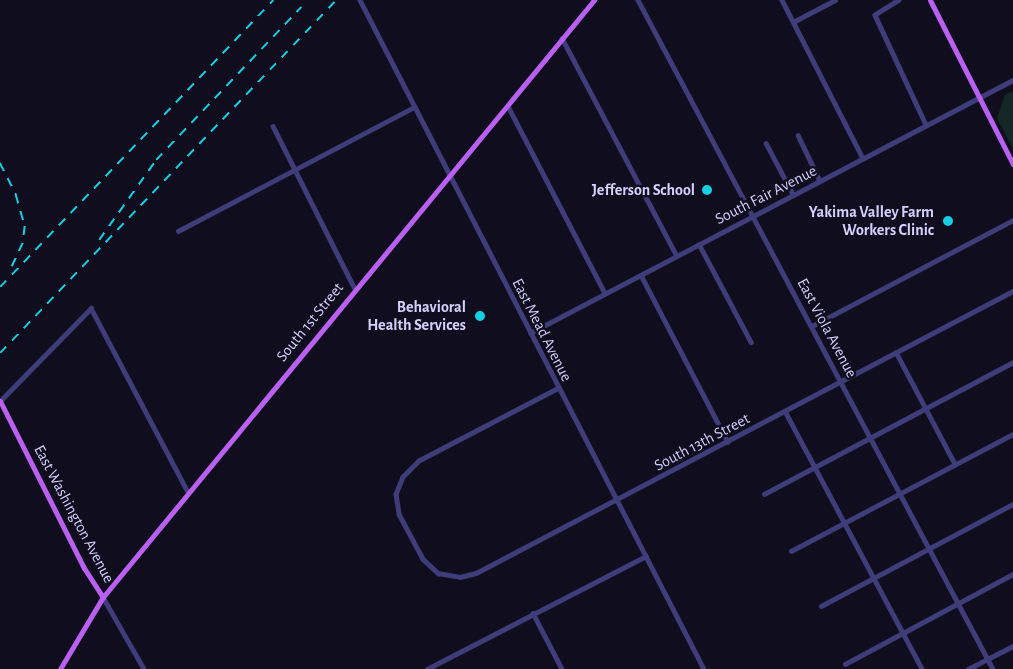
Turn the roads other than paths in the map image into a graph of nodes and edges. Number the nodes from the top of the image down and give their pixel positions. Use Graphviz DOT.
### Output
graph roads {
  1 [pos="360,0"];
  2 [pos="594,0"];
  3 [pos="638,0"];
  4 [pos="782,0"];
  5 [pos="835,0"];
  6 [pos="899,0"];
  7 [pos="930,0"];
  8 [pos="793,22"];
  9 [pos="562,38"];
  10 [pos="1013,80"];
  11 [pos="980,97"];
  12 [pos="508,106"];
  13 [pos="414,107"];
  14 [pos="926,125"];
  15 [pos="273,126"];
  16 [pos="798,135"];
  17 [pos="766,142"];
  18 [pos="863,158"];
  19 [pos="1013,164"];
  20 [pos="295,170"];
  21 [pos="449,174"];
  22 [pos="820,181"];
  23 [pos="793,194"];
  24 [pos="753,215"];
  25 [pos="1013,220"];
  26 [pos="178,231"];
  27 [pos="699,244"];
  28 [pos="677,256"];
  29 [pos="641,275"];
  30 [pos="355,289"];
  31 [pos="1013,291"];
  32 [pos="605,293"];
  33 [pos="812,326"];
  34 [pos="530,333"];
  35 [pos="751,342"];
  36 [pos="896,352"];
  37 [pos="1013,362"];
  38 [pos="841,381"];
  39 [pos="559,388"];
  40 [pos="0,401"];
  41 [pos="926,408"];
  42 [pos="785,411"];
  43 [pos="1013,434"];
  44 [pos="871,438"];
  45 [pos="728,442"];
  46 [pos="955,464"];
  47 [pos="815,467"];
  48 [pos="188,492"];
  49 [pos="900,492"];
  50 [pos="764,494"];
  51 [pos="617,500"];
  52 [pos="1013,504"];
  53 [pos="844,522"];
  54 [pos="929,548"];
  55 [pos="791,551"];
  56 [pos="646,556"];
  57 [pos="1013,574"];
  58 [pos="873,578"];
  59 [pos="103,597"];
  60 [pos="958,603"];
  61 [pos="821,606"];
  62 [pos="533,613"];
  63 [pos="903,632"];
  64 [pos="1013,646"];
  65 [pos="987,659"];
  66 [pos="845,664"];
  67 [pos="60,669"];
  68 [pos="144,669"];
  69 [pos="427,669"];
  70 [pos="562,669"];
  71 [pos="704,669"];
  72 [pos="922,669"];
  73 [pos="968,669"];
  74 [pos="993,669"];
  1 -- 13 [label="street, East Mead Avenue"];
  2 -- 9 [label="main road, South 1st Street"];
  3 -- 24 [label="street, East Viola Avenue"];
  4 -- 8 [label="street"];
  5 -- 8 [label="street"];
  6 -- 14 [label="street"];
  7 -- 11 [label="main road"];
  8 -- 18 [label="street"];
  9 -- 12 [label="main road, South 1st Street"];
  9 -- 28 [label="street"];
  10 -- 11 [label="street, South Fair Avenue"];
  11 -- 14 [label="street, South Fair Avenue"];
  11 -- 19 [label="main road"];
  12 -- 21 [label="main road, South 1st Street"];
  12 -- 32 [label="street"];
  13 -- 20 [label="street"];
  13 -- 21 [label="street, East Mead Avenue"];
  14 -- 18 [label="street, South Fair Avenue"];
  15 -- 20 [label="street"];
  16 -- 22 [label="street"];
  17 -- 23 [label="street"];
  18 -- 22 [label="street, South Fair Avenue"];
  20 -- 26 [label="street"];
  20 -- 30 [label="street"];
  21 -- 30 [label="main road, South 1st Street"];
  21 -- 34 [label="street, East Mead Avenue"];
  22 -- 23 [label="street, South Fair Avenue"];
  23 -- 24 [label="street, South Fair Avenue"];
  24 -- 27 [label="street, South Fair Avenue"];
  24 -- 33 [label="street, East Viola Avenue"];
  25 -- 33 [label="street"];
  27 -- 28 [label="street, South Fair Avenue"];
  27 -- 35 [label="street"];
  28 -- 29 [label="street, South Fair Avenue"];
  29 -- 32 [label="street, South Fair Avenue"];
  29 -- 45 [label="street"];
  30 -- 48 [label="main road, South 1st Street"];
  31 -- 36 [label="street, South 13th Street"];
  32 -- 34 [label="street, South Fair Avenue"];
  33 -- 38 [label="street, East Viola Avenue"];
  34 -- 39 [label="street, East Mead Avenue"];
  36 -- 38 [label="street, South 13th Street"];
  36 -- 41 [label="street"];
  37 -- 41 [label="street"];
  38 -- 42 [label="street, South 13th Street"];
  38 -- 44 [label="street, East Viola Avenue"];
  39 -- 51 [label="street, East Mead Avenue"];
  39 -- 51 [label="street, South 13th Street"];
  40 -- 48 [label="street"];
  40 -- 59 [label="main road, East Washington Avenue"];
  41 -- 44 [label="street"];
  41 -- 46 [label="street"];
  42 -- 45 [label="street, South 13th Street"];
  42 -- 47 [label="street"];
  43 -- 46 [label="street"];
  44 -- 47 [label="street"];
  44 -- 49 [label="street, East Viola Avenue"];
  45 -- 51 [label="street, South 13th Street"];
  46 -- 49 [label="street"];
  47 -- 50 [label="street"];
  47 -- 53 [label="street"];
  48 -- 59 [label="main road, South 1st Street"];
  49 -- 53 [label="street"];
  49 -- 54 [label="street, East Viola Avenue"];
  51 -- 56 [label="street, East Mead Avenue"];
  52 -- 54 [label="street"];
  53 -- 55 [label="street"];
  53 -- 58 [label="street"];
  54 -- 58 [label="street"];
  54 -- 60 [label="street, East Viola Avenue"];
  56 -- 62 [label="street"];
  56 -- 71 [label="street, East Mead Avenue"];
  57 -- 60 [label="street"];
  58 -- 61 [label="street"];
  58 -- 63 [label="street"];
  59 -- 67 [label="main road, South 1st Street"];
  59 -- 68 [label="street, East Washington Avenue"];
  60 -- 63 [label="street"];
  60 -- 65 [label="street, East Viola Avenue"];
  62 -- 69 [label="street"];
  62 -- 70 [label="street"];
  63 -- 66 [label="street"];
  63 -- 72 [label="street"];
  64 -- 65 [label="street"];
  65 -- 73 [label="street"];
  65 -- 74 [label="street, East Viola Avenue"];
}
